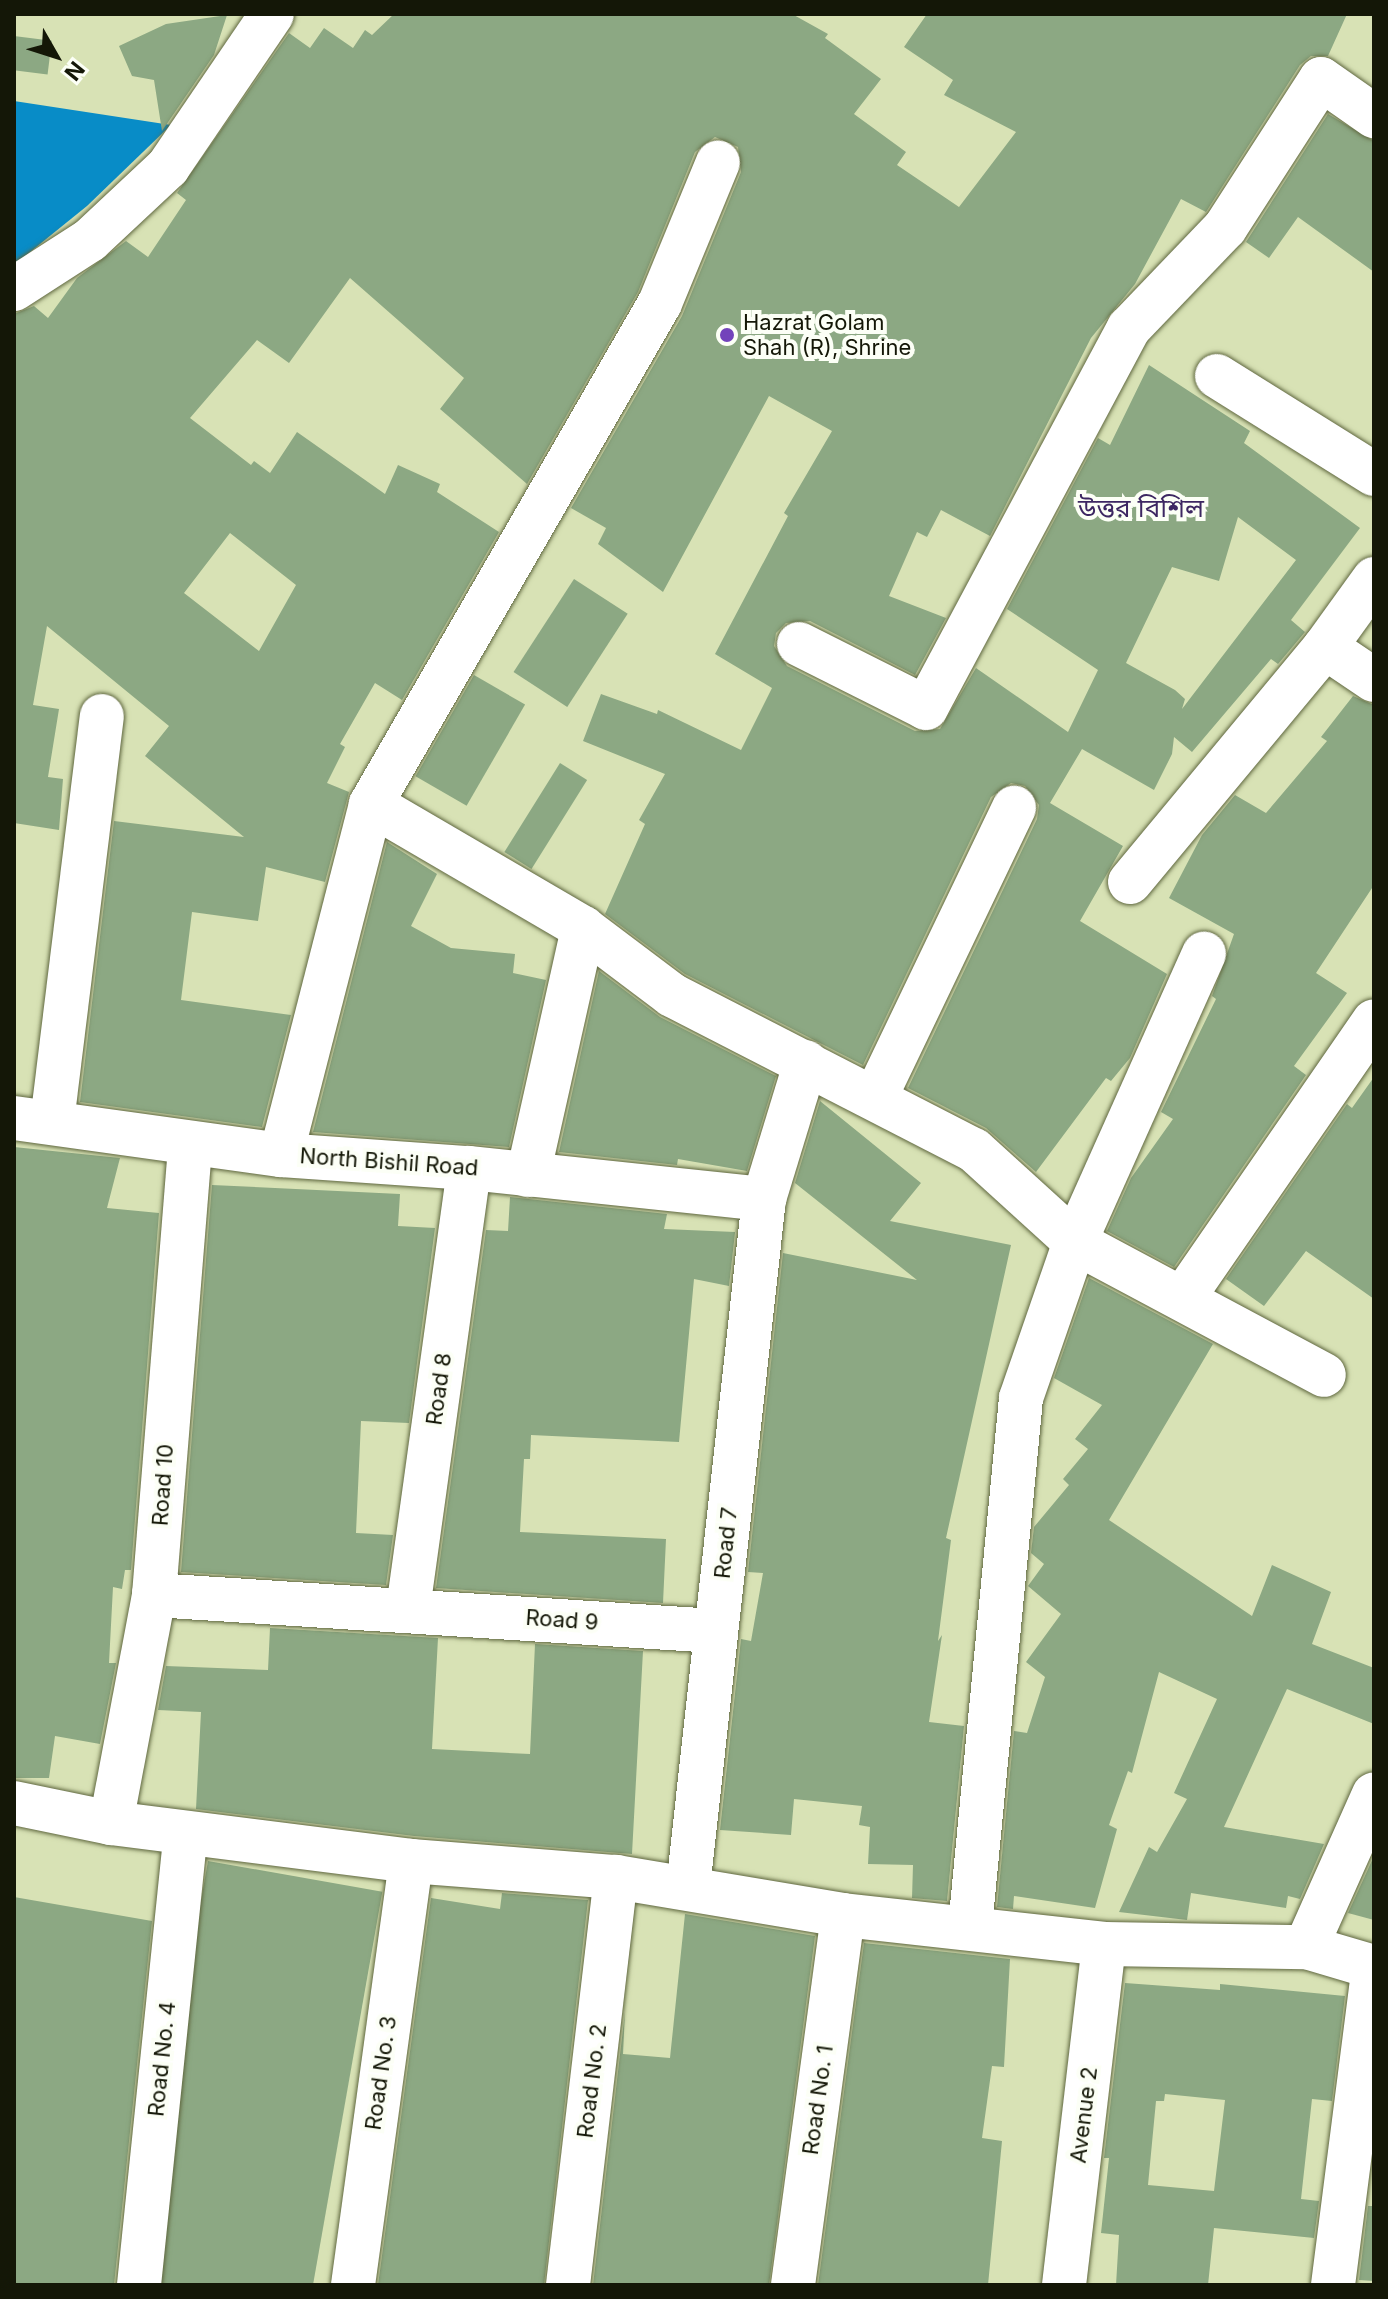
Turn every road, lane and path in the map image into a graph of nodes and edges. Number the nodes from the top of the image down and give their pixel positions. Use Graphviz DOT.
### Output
graph roads {
  1 [pos="272,14"];
  2 [pos="1374,116"];
  3 [pos="718,162"];
  4 [pos="14,289"];
  5 [pos="1217,376"];
  6 [pos="1374,474"];
  7 [pos="1374,579"];
  8 [pos="799,644"];
  9 [pos="1325,647"];
  10 [pos="1374,680"];
  11 [pos="102,716"];
  12 [pos="371,804"];
  13 [pos="1014,808"];
  14 [pos="1130,882"];
  15 [pos="583,928"];
  16 [pos="1204,953"];
  17 [pos="1370,1034"];
  18 [pos="806,1062"];
  19 [pos="875,1098"];
  20 [pos="33,1120"];
  21 [pos="190,1144"];
  22 [pos="281,1155"];
  23 [pos="469,1168"];
  24 [pos="528,1175"];
  25 [pos="764,1199"];
  26 [pos="1075,1242"];
  27 [pos="1183,1298"];
  28 [pos="1324,1375"];
  29 [pos="154,1595"];
  30 [pos="408,1609"];
  31 [pos="716,1631"];
  32 [pos="1374,1794"];
  33 [pos="14,1803"];
  34 [pos="111,1823"];
  35 [pos="186,1833"];
  36 [pos="411,1861"];
  37 [pos="616,1877"];
  38 [pos="688,1888"];
  39 [pos="843,1915"];
  40 [pos="970,1927"];
  41 [pos="1104,1944"];
  42 [pos="1306,1947"];
  43 [pos="1374,1967"];
  44 [pos="139,2285"];
  45 [pos="353,2285"];
  46 [pos="568,2285"];
  47 [pos="793,2285"];
  48 [pos="1064,2285"];
  49 [pos="1333,2285"];
  1 -- 4 [label="street"];
  2 -- 8 [label="street"];
  3 -- 12 [label="street"];
  5 -- 6 [label="street"];
  7 -- 9 [label="street"];
  9 -- 10 [label="street"];
  9 -- 14 [label="street"];
  11 -- 20 [label="street"];
  12 -- 15 [label="street"];
  12 -- 22 [label="street"];
  13 -- 19 [label="street"];
  15 -- 18 [label="street"];
  15 -- 24 [label="street"];
  16 -- 26 [label="street"];
  17 -- 27 [label="street"];
  18 -- 19 [label="street"];
  18 -- 25 [label="street, Road 7"];
  19 -- 26 [label="street"];
  20 -- 21 [label="street, North Bishil Road"];
  21 -- 22 [label="street, North Bishil Road"];
  21 -- 29 [label="street, Road 10"];
  22 -- 23 [label="street, North Bishil Road"];
  23 -- 24 [label="street, North Bishil Road"];
  23 -- 30 [label="street, Road 8"];
  24 -- 25 [label="street, North Bishil Road"];
  25 -- 31 [label="street, Road 7"];
  26 -- 27 [label="street"];
  26 -- 40 [label="street"];
  27 -- 28 [label="street"];
  29 -- 30 [label="street, Road 9"];
  29 -- 34 [label="street, Road 10"];
  30 -- 31 [label="street, Road 9"];
  31 -- 38 [label="street, Road 7"];
  32 -- 42 [label="street"];
  33 -- 34 [label="street"];
  34 -- 35 [label="street"];
  35 -- 36 [label="street"];
  35 -- 44 [label="street, Road No. 4"];
  36 -- 37 [label="street"];
  36 -- 45 [label="street, Road No. 3"];
  37 -- 38 [label="street"];
  37 -- 46 [label="street, Road No. 2"];
  38 -- 39 [label="street"];
  39 -- 40 [label="street"];
  39 -- 47 [label="street, Road No. 1"];
  40 -- 41 [label="street"];
  41 -- 42 [label="street"];
  41 -- 48 [label="street, Avenue 2"];
  42 -- 43 [label="street"];
  43 -- 49 [label="street"];
}
